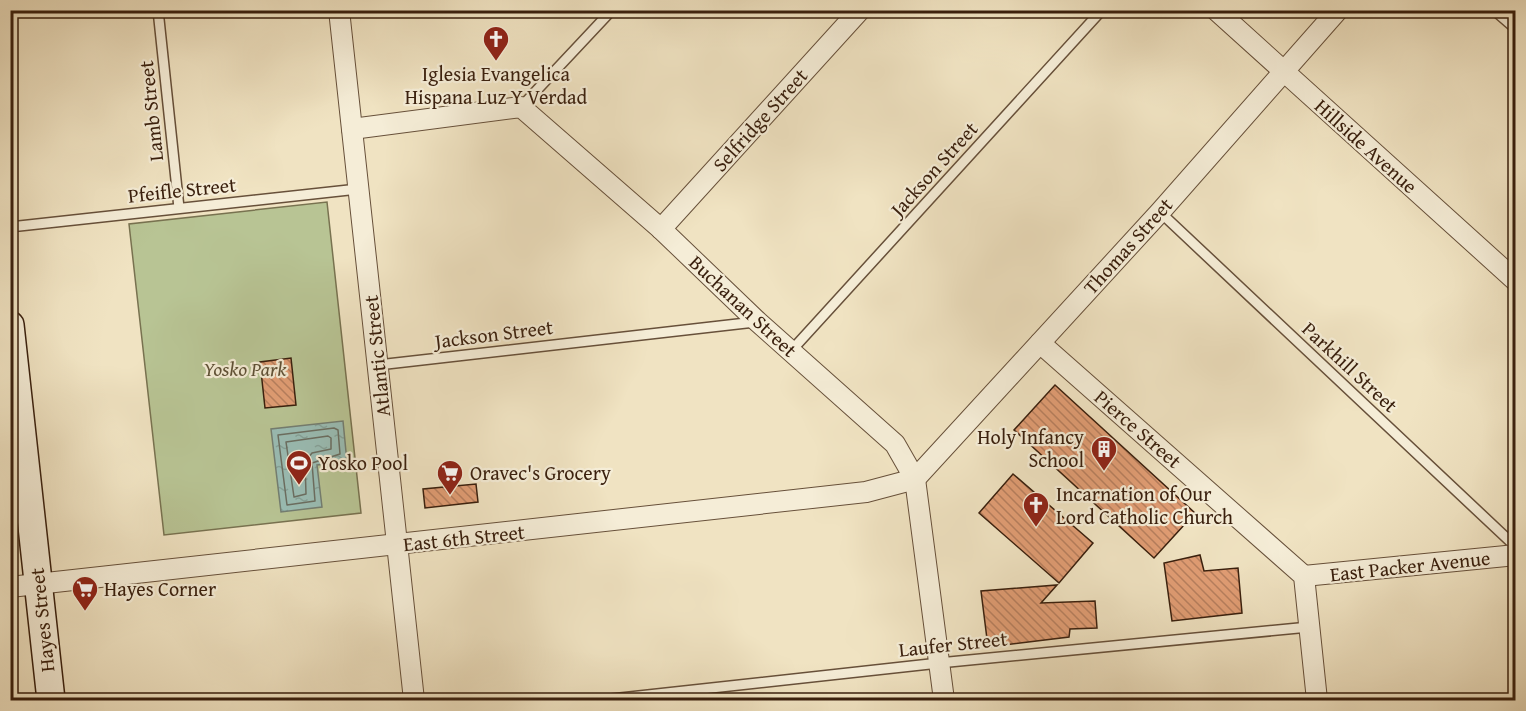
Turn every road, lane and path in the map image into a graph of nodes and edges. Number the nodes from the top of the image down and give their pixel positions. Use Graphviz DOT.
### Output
graph roads {
  1 [pos="158,10"];
  2 [pos="339,10"];
  3 [pos="612,10"];
  4 [pos="860,10"];
  5 [pos="1102,10"];
  6 [pos="1216,10"];
  7 [pos="1338,10"];
  8 [pos="1494,10"];
  9 [pos="1515,30"];
  10 [pos="1282,71"];
  11 [pos="521,107"];
  12 [pos="352,129"];
  13 [pos="358,189"];
  14 [pos="179,208"];
  15 [pos="1160,212"];
  16 [pos="10,227"];
  17 [pos="660,229"];
  18 [pos="1515,281"];
  19 [pos="758,322"];
  20 [pos="10,325"];
  21 [pos="1040,343"];
  22 [pos="791,351"];
  23 [pos="378,365"];
  24 [pos="15,403"];
  25 [pos="915,479"];
  26 [pos="397,545"];
  27 [pos="1515,547"];
  28 [pos="1515,555"];
  29 [pos="1304,576"];
  30 [pos="38,584"];
  31 [pos="10,587"];
  32 [pos="1309,627"];
  33 [pos="939,663"];
  34 [pos="51,700"];
  35 [pos="414,700"];
  36 [pos="602,700"];
  37 [pos="944,700"];
  38 [pos="1317,700"];
  1 -- 14 [label="lane, Lamb Street"];
  2 -- 12 [label="street, Atlantic Street"];
  3 -- 11 [label="lane"];
  4 -- 17 [label="street, Selfridge Street"];
  5 -- 22 [label="lane, Jackson Street"];
  6 -- 10 [label="street, Hillside Avenue"];
  7 -- 10 [label="street, Thomas Street"];
  8 -- 9 [label="lane"];
  10 -- 15 [label="street, Thomas Street"];
  10 -- 18 [label="street, Hillside Avenue"];
  11 -- 12 [label="street"];
  11 -- 17 [label="street, Buchanan Street"];
  12 -- 13 [label="street, Atlantic Street"];
  13 -- 14 [label="lane, Pfeifle Street"];
  13 -- 23 [label="street, Atlantic Street"];
  14 -- 16 [label="lane, Pfeifle Street"];
  15 -- 21 [label="street, Thomas Street"];
  15 -- 27 [label="lane, Parkhill Street"];
  17 -- 19 [label="street, Buchanan Street"];
  19 -- 22 [label="street, Buchanan Street"];
  19 -- 23 [label="lane, Jackson Street"];
  20 -- 24 [label="street, Hayes Street"];
  21 -- 25 [label="street, Thomas Street"];
  21 -- 29 [label="street, Pierce Street"];
  22 -- 25 [label="street, Buchanan Street"];
  23 -- 26 [label="street, Atlantic Street"];
  24 -- 30 [label="street, Hayes Street"];
  25 -- 26 [label="street, East 6th Street"];
  25 -- 33 [label="street, Buchanan Street"];
  26 -- 30 [label="street, East 6th Street"];
  26 -- 35 [label="street, Atlantic Street"];
  28 -- 29 [label="street, East Packer Avenue"];
  29 -- 32 [label="street"];
  30 -- 31 [label="street, East 6th Street"];
  30 -- 34 [label="street, Hayes Street"];
  32 -- 33 [label="lane, Laufer Street"];
  32 -- 38 [label="street"];
  33 -- 36 [label="lane, Laufer Street"];
  33 -- 37 [label="street, Buchanan Street"];
}
